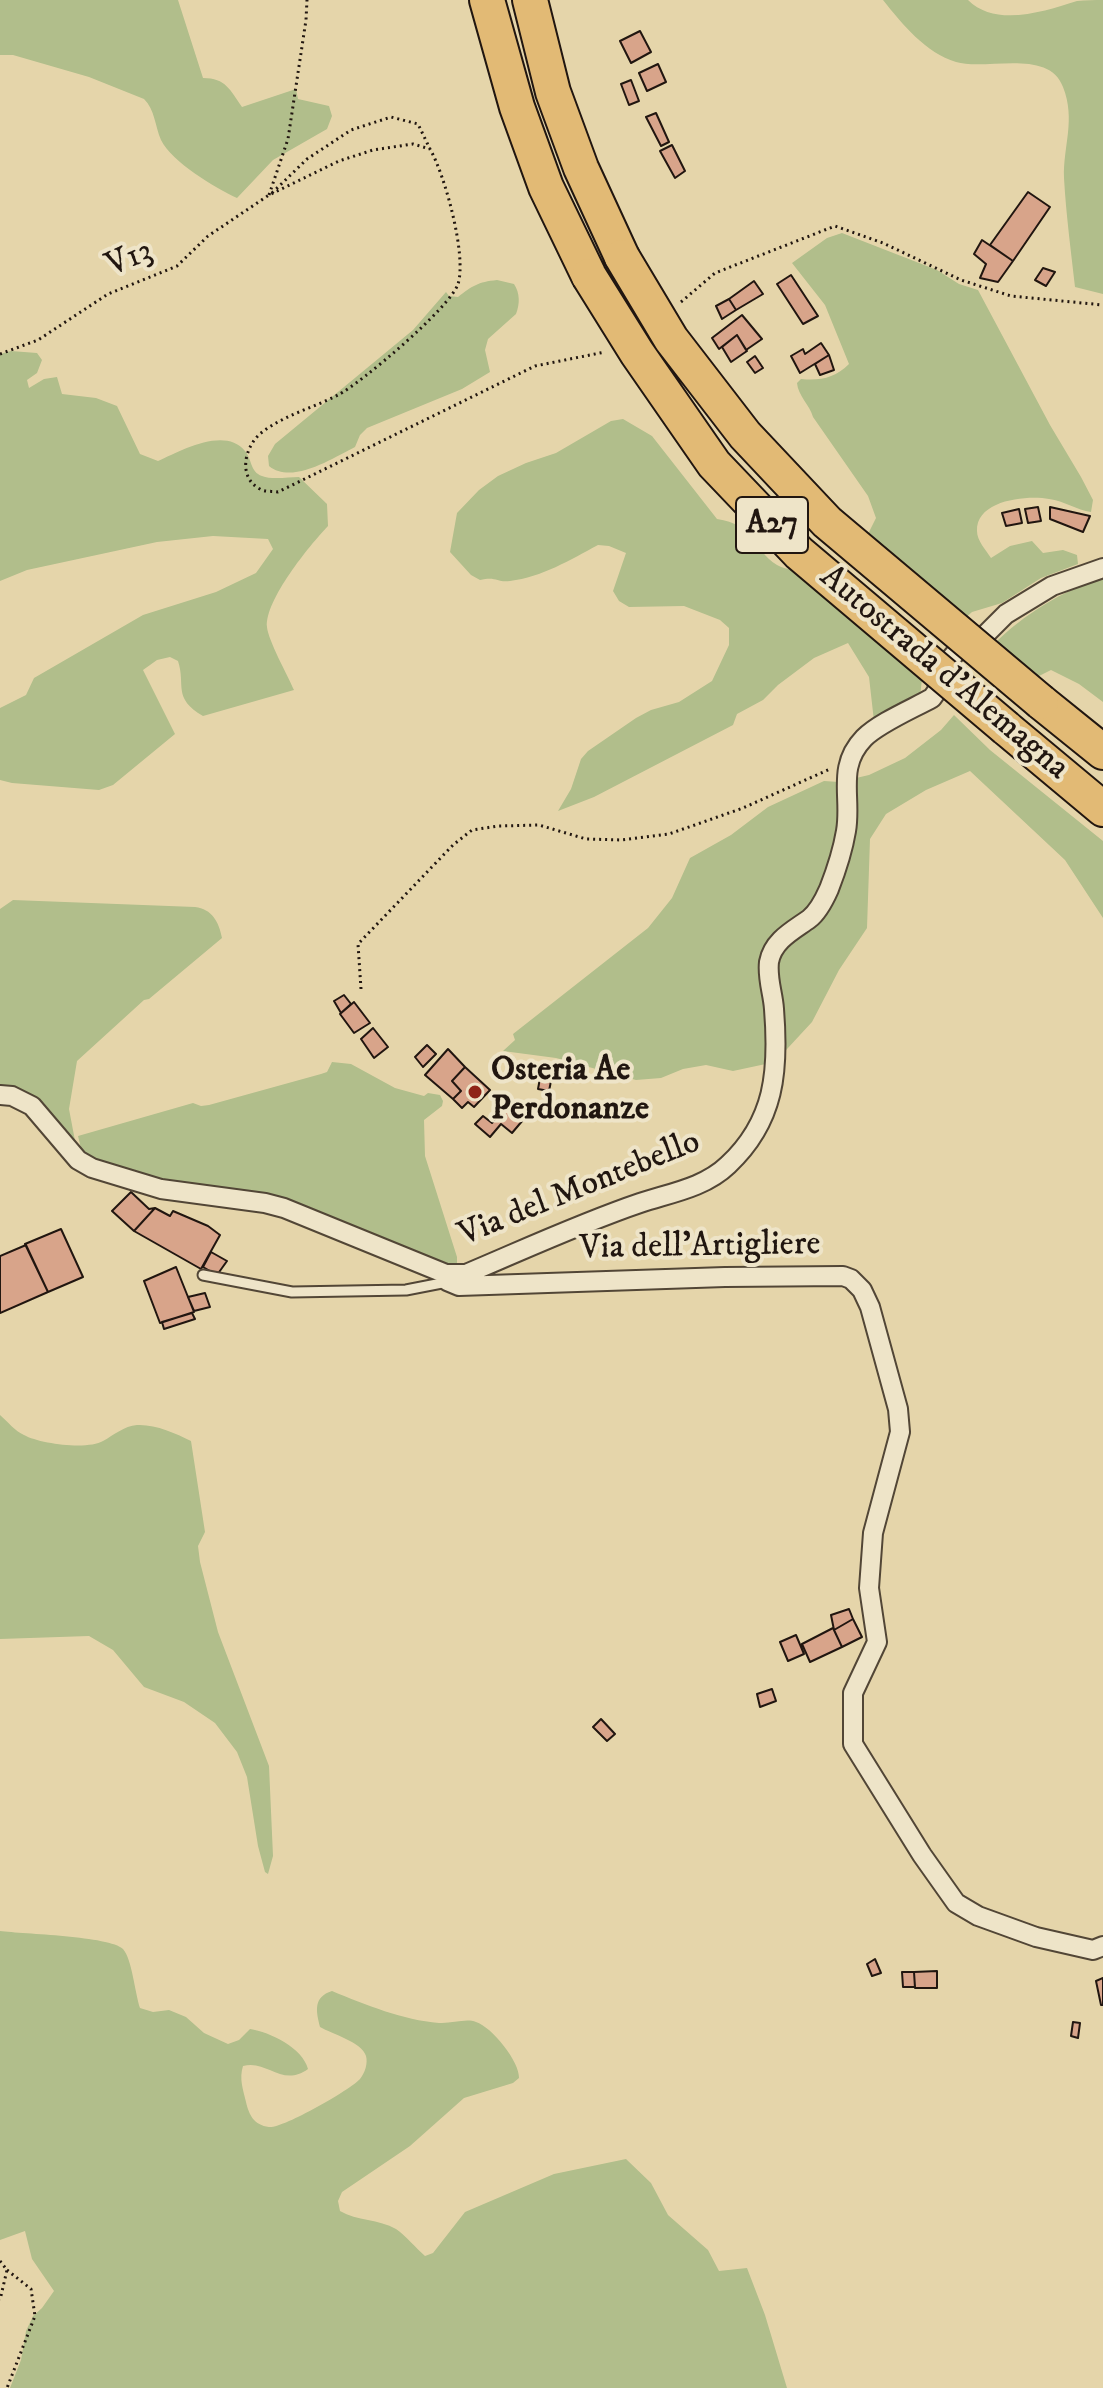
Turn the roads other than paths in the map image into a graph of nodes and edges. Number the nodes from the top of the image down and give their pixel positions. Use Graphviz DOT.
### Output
graph roads {
  1 [pos="487,0"];
  2 [pos="530,0"];
  3 [pos="1103,568"];
  4 [pos="1103,752"];
  5 [pos="1103,809"];
  6 [pos="0,1095"];
  7 [pos="203,1275"];
  8 [pos="447,1278"];
  9 [pos="1103,1946"];
  1 -- 5 [label="highway, Autostrada d'Alemagna / A27, bridge"];
  2 -- 4 [label="highway, Autostrada d'Alemagna / A27, bridge"];
  3 -- 8 [label="street, Via del Montebello"];
  6 -- 8 [label="street, Via dell'Artigliere"];
  7 -- 8 [label="lane"];
  8 -- 9 [label="street, Via dell'Artigliere"];
}
